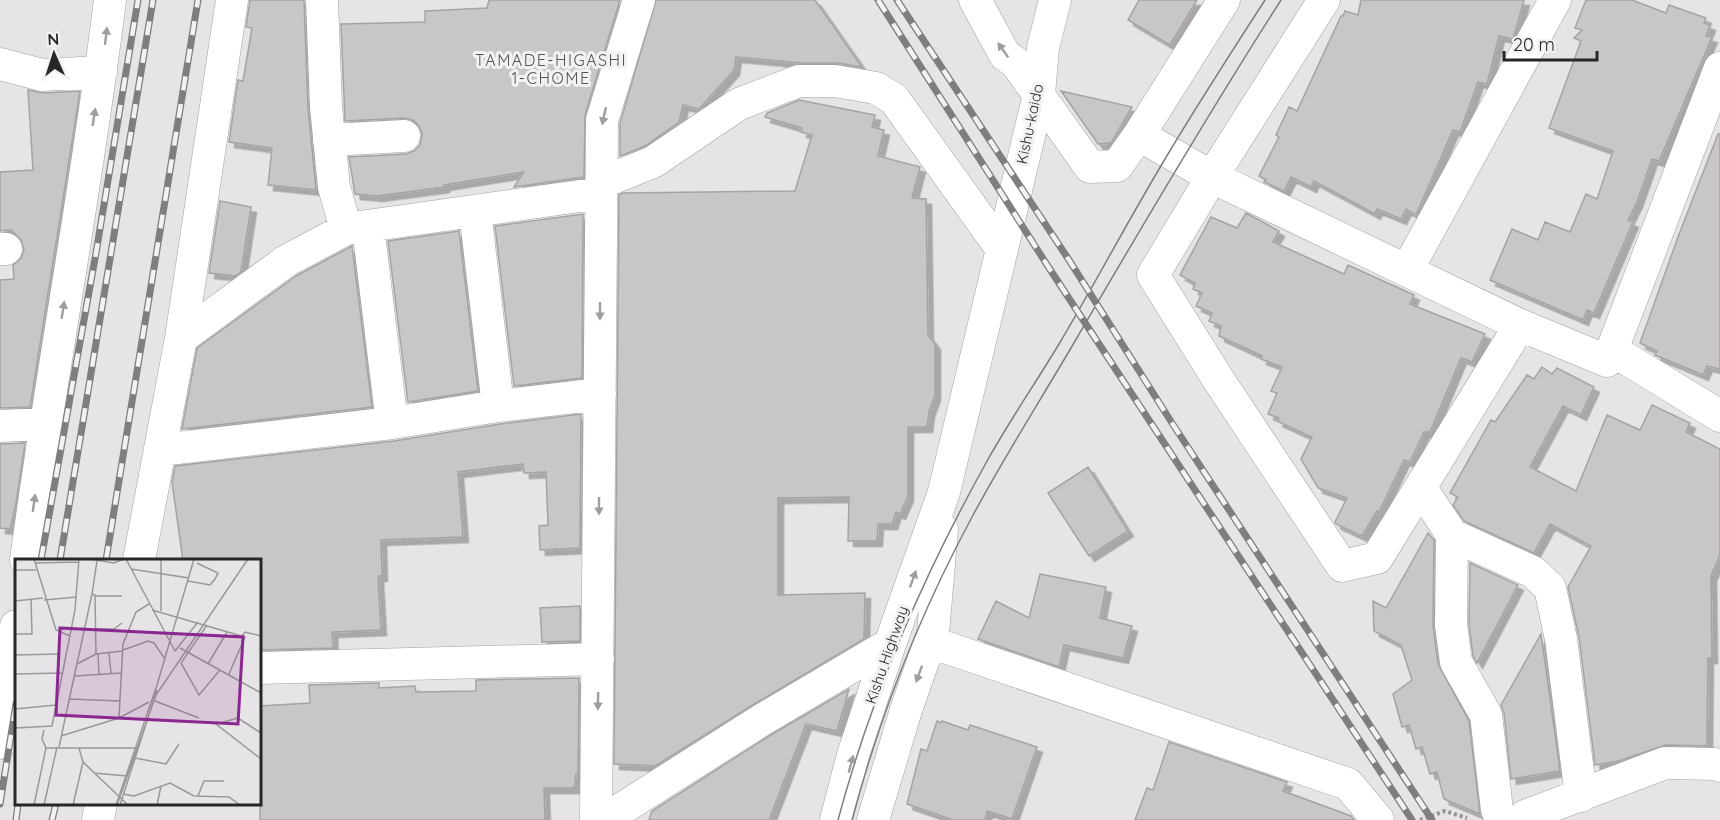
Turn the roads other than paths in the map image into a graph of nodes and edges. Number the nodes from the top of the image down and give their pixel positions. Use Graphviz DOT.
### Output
graph roads {
  1 [pos="110,0"];
  2 [pos="232,0"];
  3 [pos="322,0"];
  4 [pos="639,0"];
  5 [pos="975,0"];
  6 [pos="1055,0"];
  7 [pos="1224,0"];
  8 [pos="1324,0"];
  9 [pos="1555,0"];
  10 [pos="0,64"];
  11 [pos="1720,68"];
  12 [pos="101,72"];
  13 [pos="1039,94"];
  14 [pos="1139,135"];
  15 [pos="404,136"];
  16 [pos="329,140"];
  17 [pos="1212,177"];
  18 [pos="601,188"];
  19 [pos="475,211"];
  20 [pos="357,228"];
  21 [pos="1001,248"];
  22 [pos="1407,270"];
  23 [pos="1521,325"];
  24 [pos="181,338"];
  25 [pos="1612,350"];
  26 [pos="600,394"];
  27 [pos="1714,404"];
  28 [pos="498,406"];
  29 [pos="392,423"];
  30 [pos="44,424"];
  31 [pos="0,426"];
  32 [pos="160,450"];
  33 [pos="1420,488"];
  34 [pos="944,492"];
  35 [pos="1452,535"];
  36 [pos="26,559"];
  37 [pos="139,559"];
  38 [pos="15,633"];
  39 [pos="930,642"];
  40 [pos="890,644"];
  41 [pos="598,659"];
  42 [pos="261,668"];
  43 [pos="1,732"];
  44 [pos="1720,766"];
  45 [pos="1581,796"];
  46 [pos="101,805"];
  47 [pos="98,820"];
  48 [pos="596,820"];
  49 [pos="604,820"];
  50 [pos="836,820"];
  51 [pos="873,820"];
  52 [pos="1378,820"];
  53 [pos="1503,820"];
  54 [pos="1521,820"];
  12 -- 1 [label="street, one-way"];
  2 -- 24 [label="street"];
  3 -- 16 [label="street"];
  4 -- 18 [label="street, one-way"];
  13 -- 5 [label="street, one-way"];
  6 -- 13 [label="street, Kishu-kaido"];
  7 -- 14 [label="street"];
  8 -- 17 [label="street"];
  9 -- 22 [label="street"];
  10 -- 12 [label="street"];
  11 -- 25 [label="street"];
  30 -- 12 [label="street, one-way"];
  13 -- 14 [label="street"];
  13 -- 21 [label="street, Kishu-kaido"];
  14 -- 17 [label="street"];
  15 -- 16 [label="street"];
  16 -- 20 [label="street"];
  17 -- 22 [label="street"];
  17 -- 33 [label="street"];
  18 -- 19 [label="street"];
  18 -- 21 [label="street"];
  18 -- 26 [label="street, one-way"];
  19 -- 20 [label="street"];
  19 -- 28 [label="street"];
  20 -- 24 [label="street"];
  20 -- 29 [label="street"];
  21 -- 34 [label="street, Kishu Highway"];
  22 -- 23 [label="street"];
  23 -- 25 [label="street"];
  23 -- 33 [label="street"];
  24 -- 32 [label="street"];
  25 -- 27 [label="street"];
  26 -- 28 [label="street"];
  26 -- 41 [label="street, one-way"];
  28 -- 29 [label="street"];
  29 -- 32 [label="street"];
  30 -- 31 [label="street"];
  36 -- 30 [label="street, one-way"];
  32 -- 37 [label="street"];
  33 -- 35 [label="street"];
  34 -- 39 [label="street, Kishu Highway"];
  40 -- 34 [label="street, Kishu Highway, one-way"];
  35 -- 45 [label="street"];
  35 -- 53 [label="street"];
  38 -- 43 [label="street"];
  39 -- 51 [label="street, Kishu Highway, one-way"];
  39 -- 52 [label="street"];
  40 -- 49 [label="street"];
  50 -- 40 [label="street, Kishu Highway, one-way"];
  41 -- 42 [label="street"];
  41 -- 48 [label="street, one-way"];
  44 -- 45 [label="street"];
  45 -- 54 [label="street"];
  46 -- 47 [label="street"];
}
